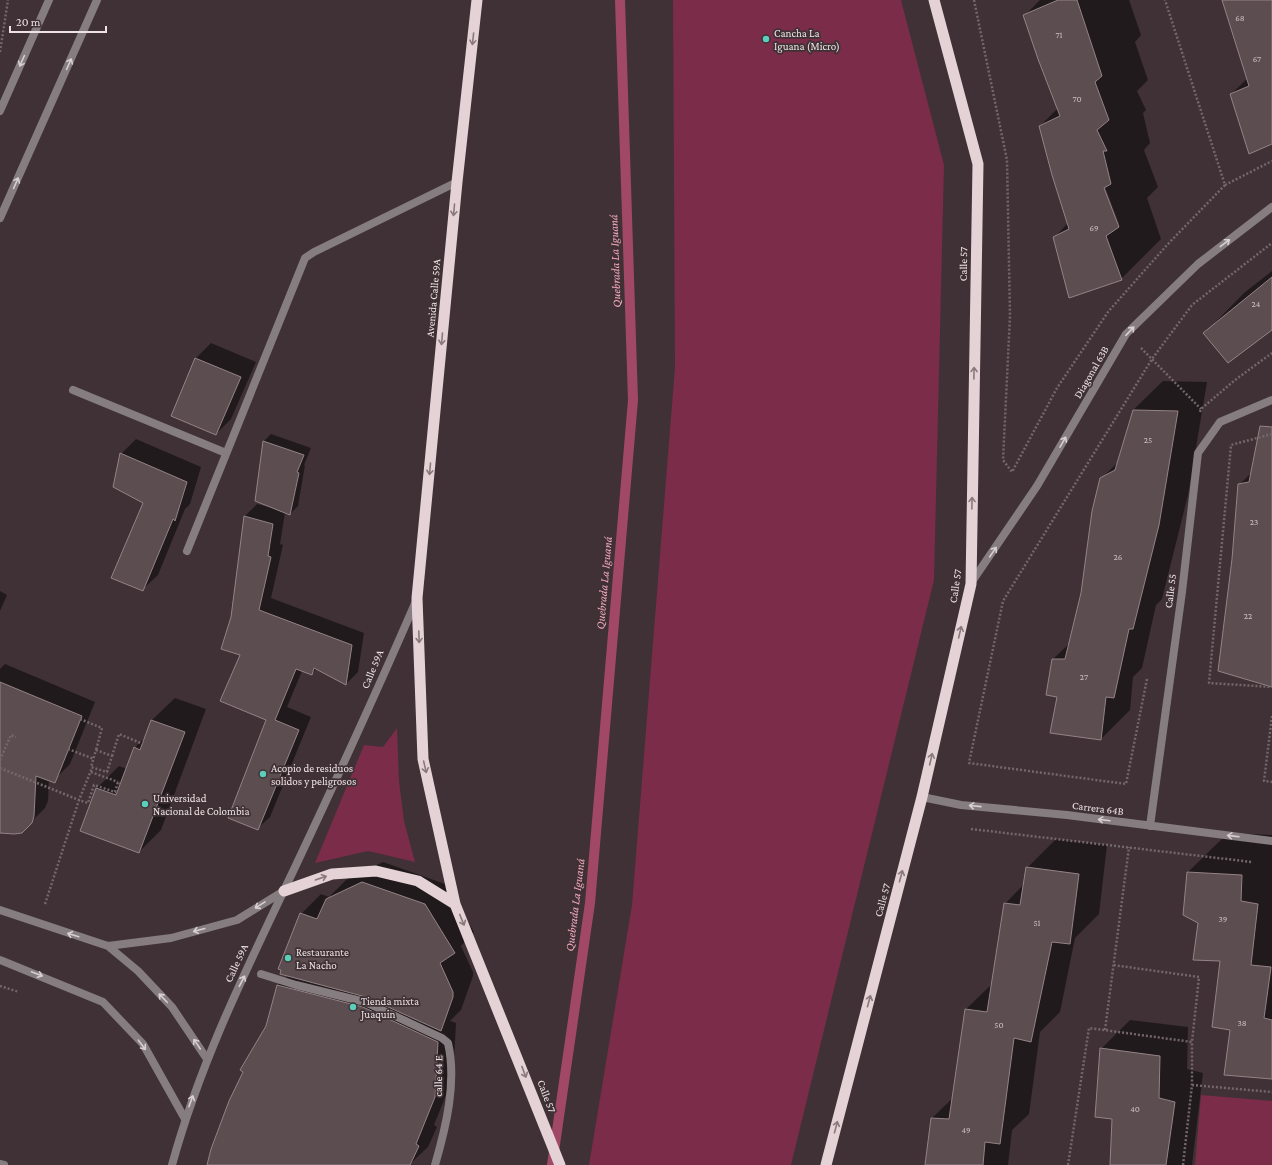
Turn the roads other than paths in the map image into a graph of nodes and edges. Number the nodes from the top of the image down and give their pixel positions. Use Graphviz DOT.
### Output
graph roads {
  1 [pos="49,0"];
  2 [pos="98,0"];
  3 [pos="477,0"];
  4 [pos="934,0"];
  5 [pos="0,111"];
  6 [pos="457,182"];
  7 [pos="1272,207"];
  8 [pos="0,218"];
  9 [pos="73,390"];
  10 [pos="1272,400"];
  11 [pos="226,452"];
  12 [pos="187,551"];
  13 [pos="971,584"];
  14 [pos="418,598"];
  15 [pos="922,797"];
  16 [pos="1150,826"];
  17 [pos="1272,841"];
  18 [pos="284,891"];
  19 [pos="455,904"];
  20 [pos="0,910"];
  21 [pos="108,946"];
  22 [pos="0,960"];
  23 [pos="261,974"];
  24 [pos="207,1059"];
  25 [pos="185,1120"];
  26 [pos="0,1164"];
  27 [pos="4,1165"];
  28 [pos="172,1165"];
  29 [pos="435,1165"];
  30 [pos="560,1165"];
  31 [pos="826,1165"];
  1 -- 5 [label="street, one-way"];
  8 -- 2 [label="street, one-way"];
  3 -- 6 [label="highway, Avenida Calle 59A, one-way"];
  13 -- 4 [label="highway, Calle 57, one-way"];
  6 -- 11 [label="street"];
  6 -- 14 [label="highway, Avenida Calle 59A, one-way"];
  13 -- 7 [label="street, Diagonal 63B, one-way"];
  9 -- 11 [label="street"];
  10 -- 16 [label="street, Calle 55"];
  11 -- 12 [label="street"];
  15 -- 13 [label="highway, Calle 57, one-way"];
  14 -- 18 [label="street, Calle 59A"];
  14 -- 19 [label="highway, one-way"];
  16 -- 15 [label="street, Carrera 64B, one-way"];
  31 -- 15 [label="highway, Calle 57, one-way"];
  17 -- 16 [label="street, Carrera 64B, one-way"];
  18 -- 19 [label="highway, one-way"];
  18 -- 21 [label="street, one-way"];
  24 -- 18 [label="street, Calle 59A, one-way"];
  19 -- 30 [label="highway, Calle 57, one-way"];
  21 -- 20 [label="street, one-way"];
  24 -- 21 [label="street, one-way"];
  22 -- 25 [label="street, one-way"];
  23 -- 29 [label="street, calle 64 E"];
  25 -- 24 [label="street, Calle 59A, one-way"];
  25 -- 28 [label="street, Calle 59A"];
  26 -- 27 [label="street"];
}
